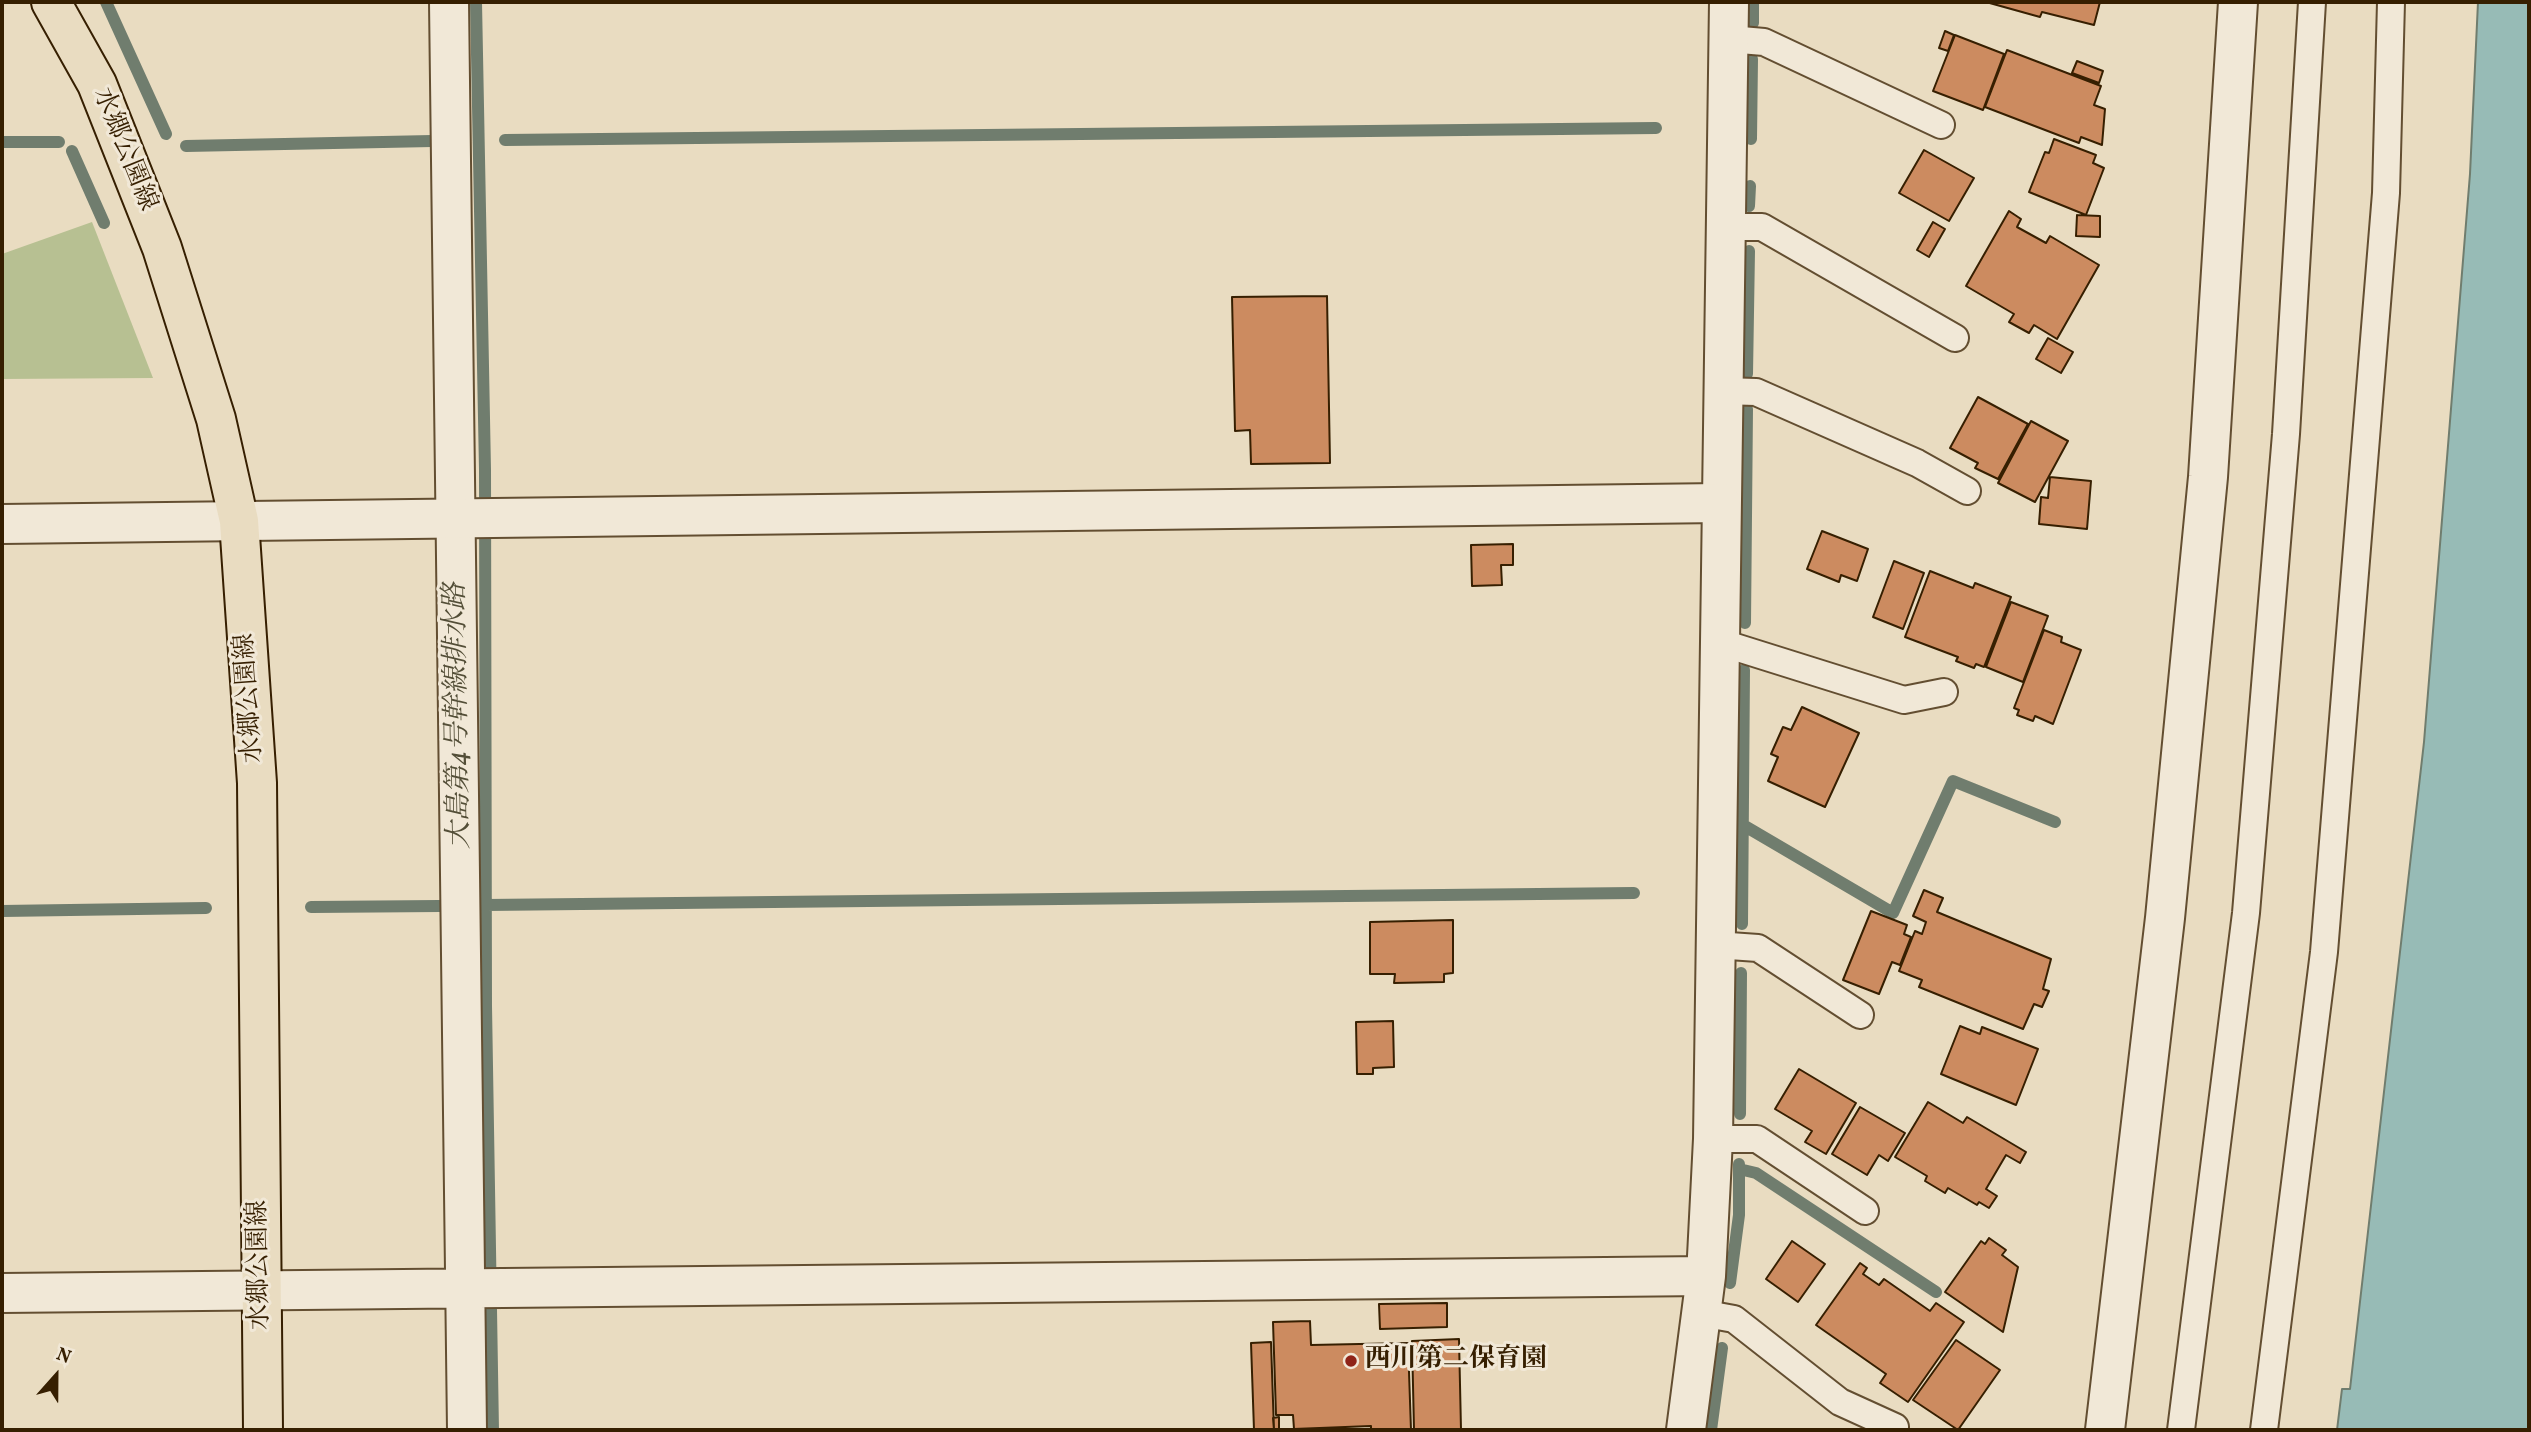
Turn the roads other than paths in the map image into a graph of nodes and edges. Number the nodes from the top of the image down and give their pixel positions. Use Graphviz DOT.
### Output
graph roads {
  1 [pos="51,2"];
  2 [pos="449,2"];
  3 [pos="1729,2"];
  4 [pos="2238,2"];
  5 [pos="2312,2"];
  6 [pos="2390,2"];
  7 [pos="1729,39"];
  8 [pos="1941,125"];
  9 [pos="1725,227"];
  10 [pos="1955,338"];
  11 [pos="1722,391"];
  12 [pos="1966,491"];
  13 [pos="1721,503"];
  14 [pos="462,519"];
  15 [pos="239,521"];
  16 [pos="2,524"];
  17 [pos="1719,642"];
  18 [pos="1944,692"];
  19 [pos="1716,945"];
  20 [pos="1860,1015"];
  21 [pos="1713,1139"];
  22 [pos="1865,1211"];
  23 [pos="1706,1276"];
  24 [pos="482,1288"];
  25 [pos="261,1290"];
  26 [pos="2,1293"];
  27 [pos="1701,1313"];
  28 [pos="1895,1427"];
  29 [pos="263,1430"];
  30 [pos="467,1430"];
  31 [pos="1686,1430"];
  32 [pos="2105,1430"];
  33 [pos="2181,1430"];
  34 [pos="2263,1430"];
  1 -- 15 [label="main road, 水郷公園線"];
  2 -- 14 [label="street"];
  3 -- 7 [label="street"];
  4 -- 32 [label="street"];
  5 -- 33 [label="lane"];
  6 -- 34 [label="lane"];
  7 -- 8 [label="lane"];
  7 -- 9 [label="street"];
  9 -- 10 [label="lane"];
  9 -- 11 [label="street"];
  11 -- 12 [label="lane"];
  11 -- 13 [label="street"];
  13 -- 14 [label="street"];
  13 -- 17 [label="street"];
  14 -- 15 [label="street"];
  14 -- 24 [label="street"];
  15 -- 16 [label="street"];
  15 -- 25 [label="main road, 水郷公園線"];
  17 -- 18 [label="lane"];
  17 -- 19 [label="street"];
  19 -- 20 [label="lane"];
  19 -- 21 [label="street"];
  21 -- 22 [label="lane"];
  21 -- 23 [label="street"];
  23 -- 24 [label="street"];
  23 -- 27 [label="street"];
  24 -- 25 [label="street"];
  24 -- 30 [label="street"];
  25 -- 26 [label="street"];
  25 -- 29 [label="main road, 水郷公園線"];
  27 -- 28 [label="lane"];
  27 -- 31 [label="street"];
}
